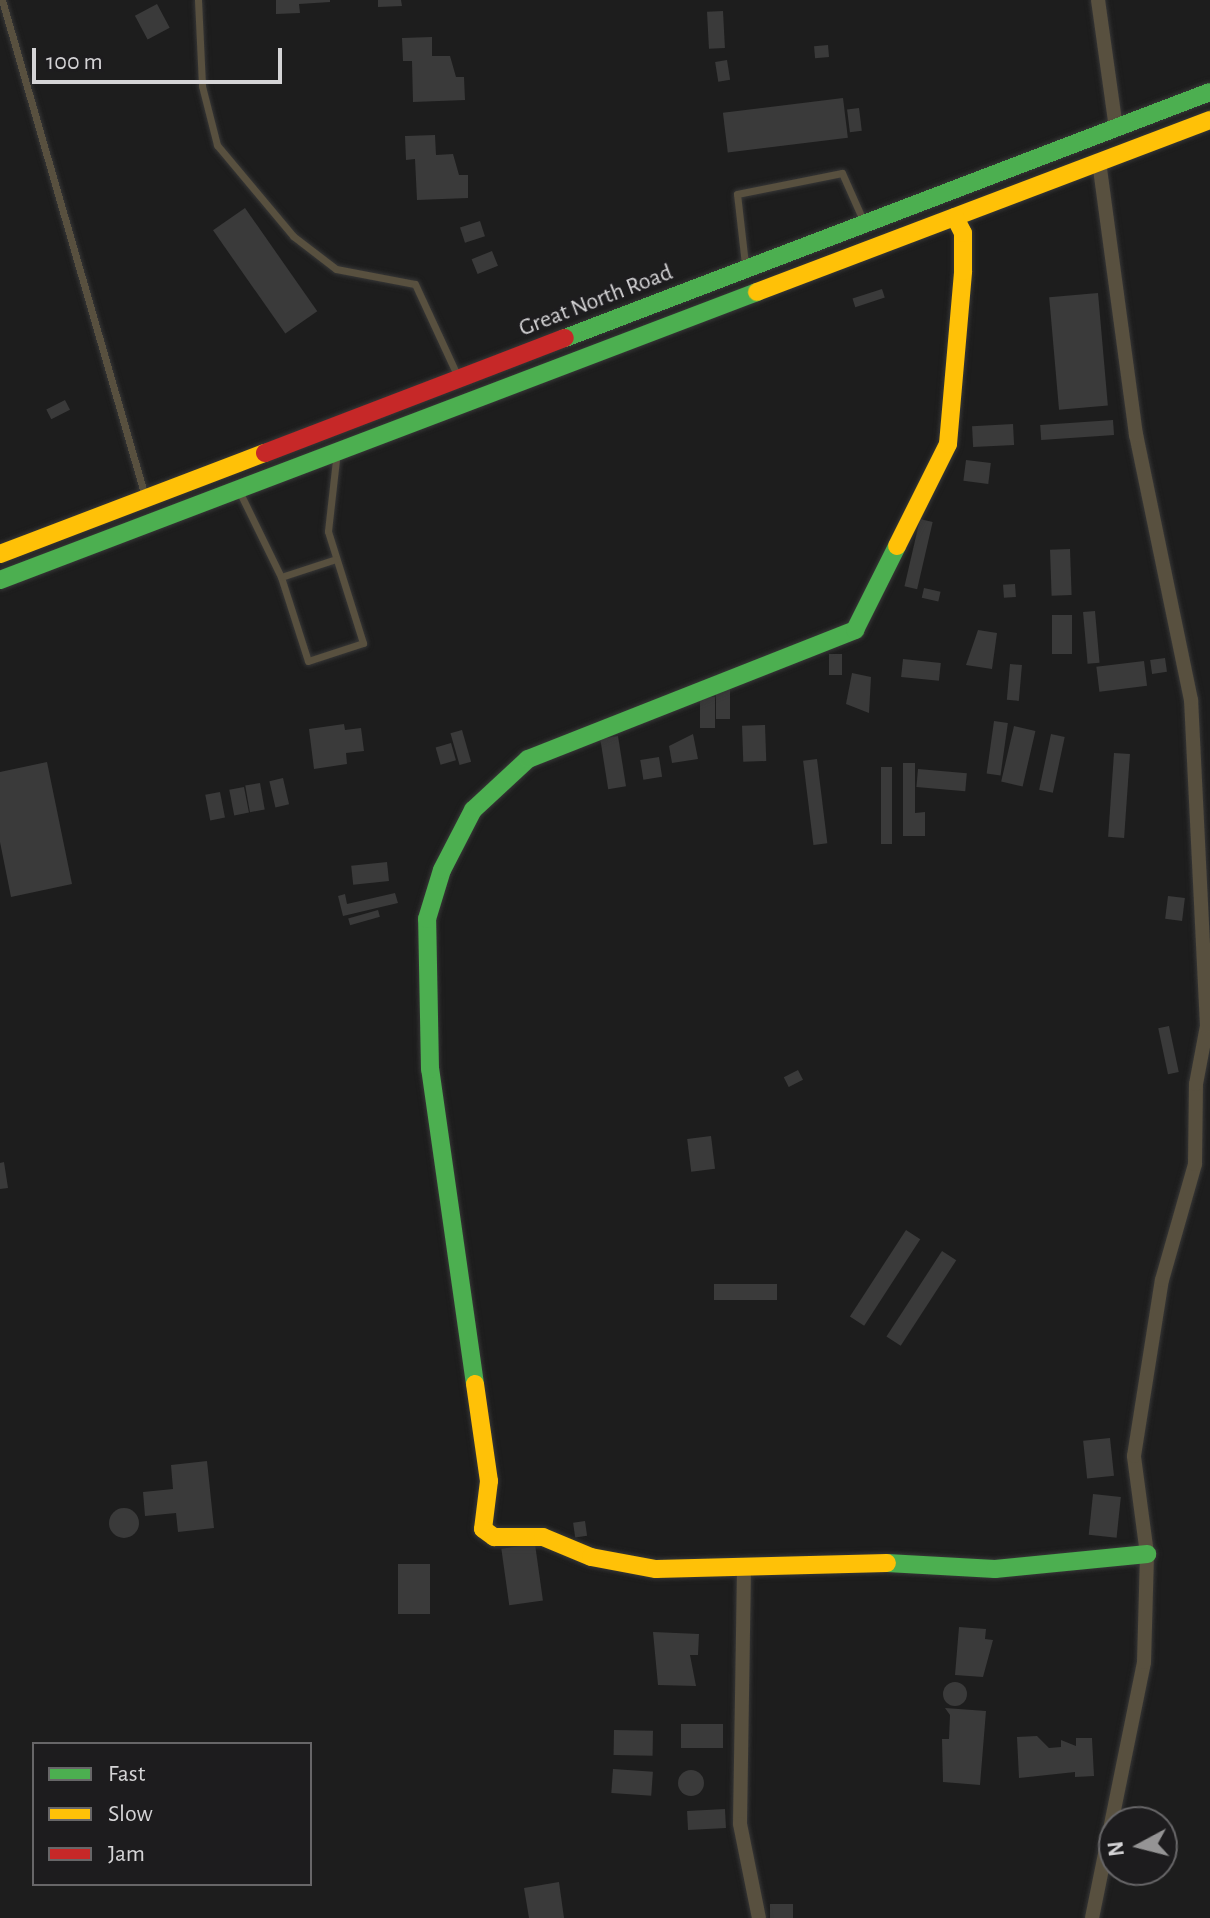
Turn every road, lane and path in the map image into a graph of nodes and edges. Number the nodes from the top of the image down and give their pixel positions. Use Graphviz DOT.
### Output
graph roads {
  1 [pos="2,0"];
  2 [pos="198,0"];
  3 [pos="1098,0"];
  4 [pos="1210,92"];
  5 [pos="1210,120"];
  6 [pos="1116,128"];
  7 [pos="1099,162"];
  8 [pos="955,217"];
  9 [pos="864,224"];
  10 [pos="746,269"];
  11 [pos="459,379"];
  12 [pos="475,399"];
  13 [pos="338,452"];
  14 [pos="237,490"];
  15 [pos="145,498"];
  16 [pos="0,554"];
  17 [pos="336,559"];
  18 [pos="281,577"];
  19 [pos="0,580"];
  20 [pos="1147,1554"];
  21 [pos="744,1569"];
  22 [pos="759,1918"];
  23 [pos="1092,1918"];
  1 -- 15 [label="lane"];
  2 -- 11 [label="lane"];
  3 -- 6 [label="street"];
  4 -- 6 [label="main road, Great North Road"];
  5 -- 7 [label="main road, Great North Road"];
  6 -- 9 [label="main road, Great North Road"];
  7 -- 8 [label="main road, Great North Road"];
  7 -- 20 [label="street"];
  8 -- 12 [label="main road, Great North Road"];
  8 -- 21 [label="main road"];
  9 -- 10 [label="main road, Great North Road"];
  9 -- 10 [label="lane"];
  10 -- 11 [label="main road, Great North Road"];
  11 -- 12 [label="lane"];
  11 -- 15 [label="main road, Great North Road"];
  12 -- 13 [label="main road, Great North Road"];
  13 -- 14 [label="main road, Great North Road"];
  13 -- 17 [label="lane"];
  14 -- 18 [label="lane"];
  14 -- 19 [label="main road, Great North Road"];
  15 -- 16 [label="main road, Great North Road"];
  17 -- 18 [label="lane"];
  17 -- 18 [label="lane"];
  20 -- 21 [label="main road"];
  20 -- 23 [label="street"];
  21 -- 22 [label="street"];
}
